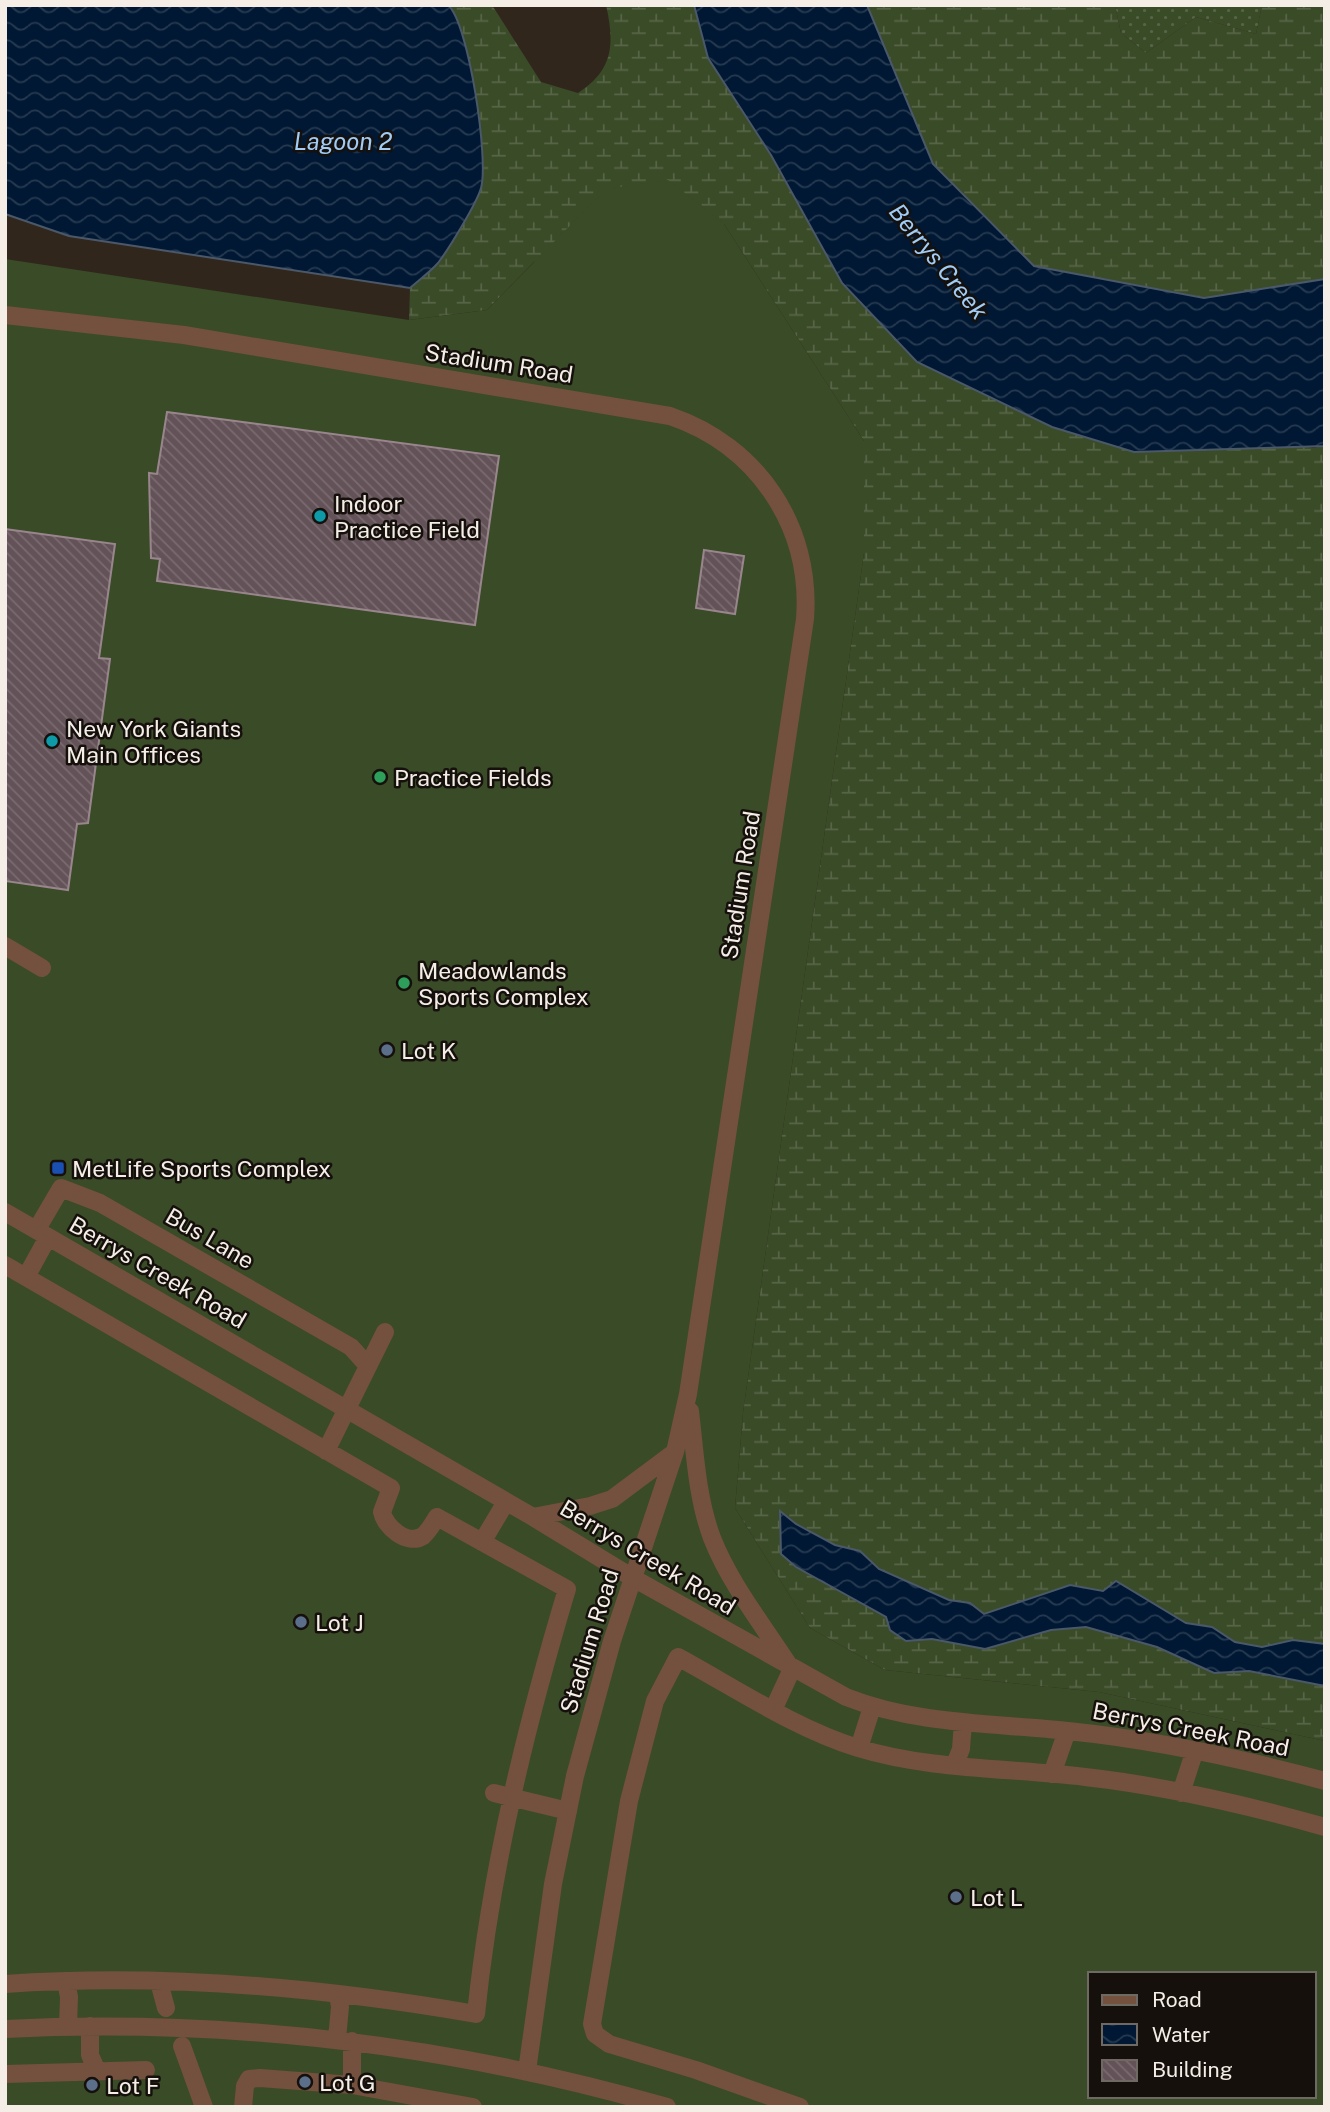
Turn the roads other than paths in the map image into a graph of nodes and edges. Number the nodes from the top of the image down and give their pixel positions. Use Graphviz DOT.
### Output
graph roads {
  1 [pos="5,315"];
  2 [pos="5,946"];
  3 [pos="42,968"];
  4 [pos="5,1212"];
  5 [pos="42,1233"];
  6 [pos="5,1265"];
  7 [pos="26,1277"];
  8 [pos="385,1332"];
  9 [pos="369,1366"];
  10 [pos="688,1394"];
  11 [pos="347,1409"];
  12 [pos="327,1451"];
  13 [pos="675,1452"];
  14 [pos="506,1502"];
  15 [pos="533,1517"];
  16 [pos="482,1542"];
  17 [pos="633,1578"];
  18 [pos="792,1670"];
  19 [pos="872,1707"];
  20 [pos="774,1708"];
  21 [pos="963,1722"];
  22 [pos="1067,1731"];
  23 [pos="859,1748"];
  24 [pos="1195,1750"];
  25 [pos="955,1764"];
  26 [pos="1052,1773"];
  27 [pos="1325,1782"];
  28 [pos="1181,1793"];
  29 [pos="502,1795"];
  30 [pos="568,1811"];
  31 [pos="1325,1827"];
  32 [pos="66,1981"];
  33 [pos="159,1982"];
  34 [pos="5,1984"];
  35 [pos="338,1994"];
  36 [pos="166,2008"];
  37 [pos="68,2026"];
  38 [pos="90,2026"];
  39 [pos="5,2029"];
  40 [pos="345,2040"];
  41 [pos="182,2046"];
  42 [pos="146,2070"];
  43 [pos="96,2071"];
  44 [pos="527,2071"];
  45 [pos="5,2074"];
  46 [pos="352,2085"];
  47 [pos="204,2107"];
  48 [pos="243,2107"];
  49 [pos="473,2107"];
  50 [pos="667,2107"];
  51 [pos="800,2107"];
  1 -- 10 [label="street, Stadium Road"];
  2 -- 3 [label="street"];
  4 -- 5 [label="street, Berrys Creek Road"];
  5 -- 7 [label="street"];
  5 -- 9 [label="street, Bus Lane"];
  5 -- 11 [label="street, Berrys Creek Road"];
  6 -- 7 [label="street"];
  7 -- 12 [label="street"];
  8 -- 9 [label="street"];
  9 -- 11 [label="street"];
  10 -- 13 [label="street, Stadium Road"];
  10 -- 18 [label="street"];
  11 -- 12 [label="street"];
  11 -- 14 [label="street, Berrys Creek Road"];
  12 -- 16 [label="street"];
  13 -- 15 [label="street"];
  13 -- 17 [label="street, Stadium Road"];
  14 -- 15 [label="street, Berrys Creek Road"];
  14 -- 16 [label="street"];
  15 -- 17 [label="street, Berrys Creek Road"];
  16 -- 29 [label="street"];
  17 -- 18 [label="street, Berrys Creek Road"];
  17 -- 30 [label="street, Stadium Road"];
  18 -- 19 [label="street, Berrys Creek Road"];
  18 -- 20 [label="street"];
  19 -- 21 [label="street, Berrys Creek Road"];
  19 -- 23 [label="street"];
  20 -- 23 [label="street"];
  20 -- 51 [label="street"];
  21 -- 22 [label="street, Berrys Creek Road"];
  21 -- 25 [label="street"];
  22 -- 24 [label="street, Berrys Creek Road"];
  22 -- 26 [label="street"];
  23 -- 25 [label="street"];
  24 -- 27 [label="street, Berrys Creek Road"];
  24 -- 28 [label="street"];
  25 -- 26 [label="street"];
  26 -- 28 [label="street"];
  28 -- 31 [label="street"];
  29 -- 30 [label="street"];
  29 -- 35 [label="street"];
  30 -- 44 [label="street, Stadium Road"];
  32 -- 33 [label="street"];
  32 -- 34 [label="street"];
  32 -- 37 [label="street"];
  33 -- 35 [label="street"];
  33 -- 36 [label="street"];
  35 -- 40 [label="street"];
  37 -- 38 [label="street"];
  37 -- 39 [label="street"];
  38 -- 40 [label="street"];
  38 -- 43 [label="street"];
  40 -- 44 [label="street"];
  40 -- 46 [label="street"];
  41 -- 47 [label="street"];
  42 -- 43 [label="street"];
  43 -- 45 [label="street"];
  44 -- 50 [label="street"];
  46 -- 48 [label="street"];
  46 -- 49 [label="street"];
}
